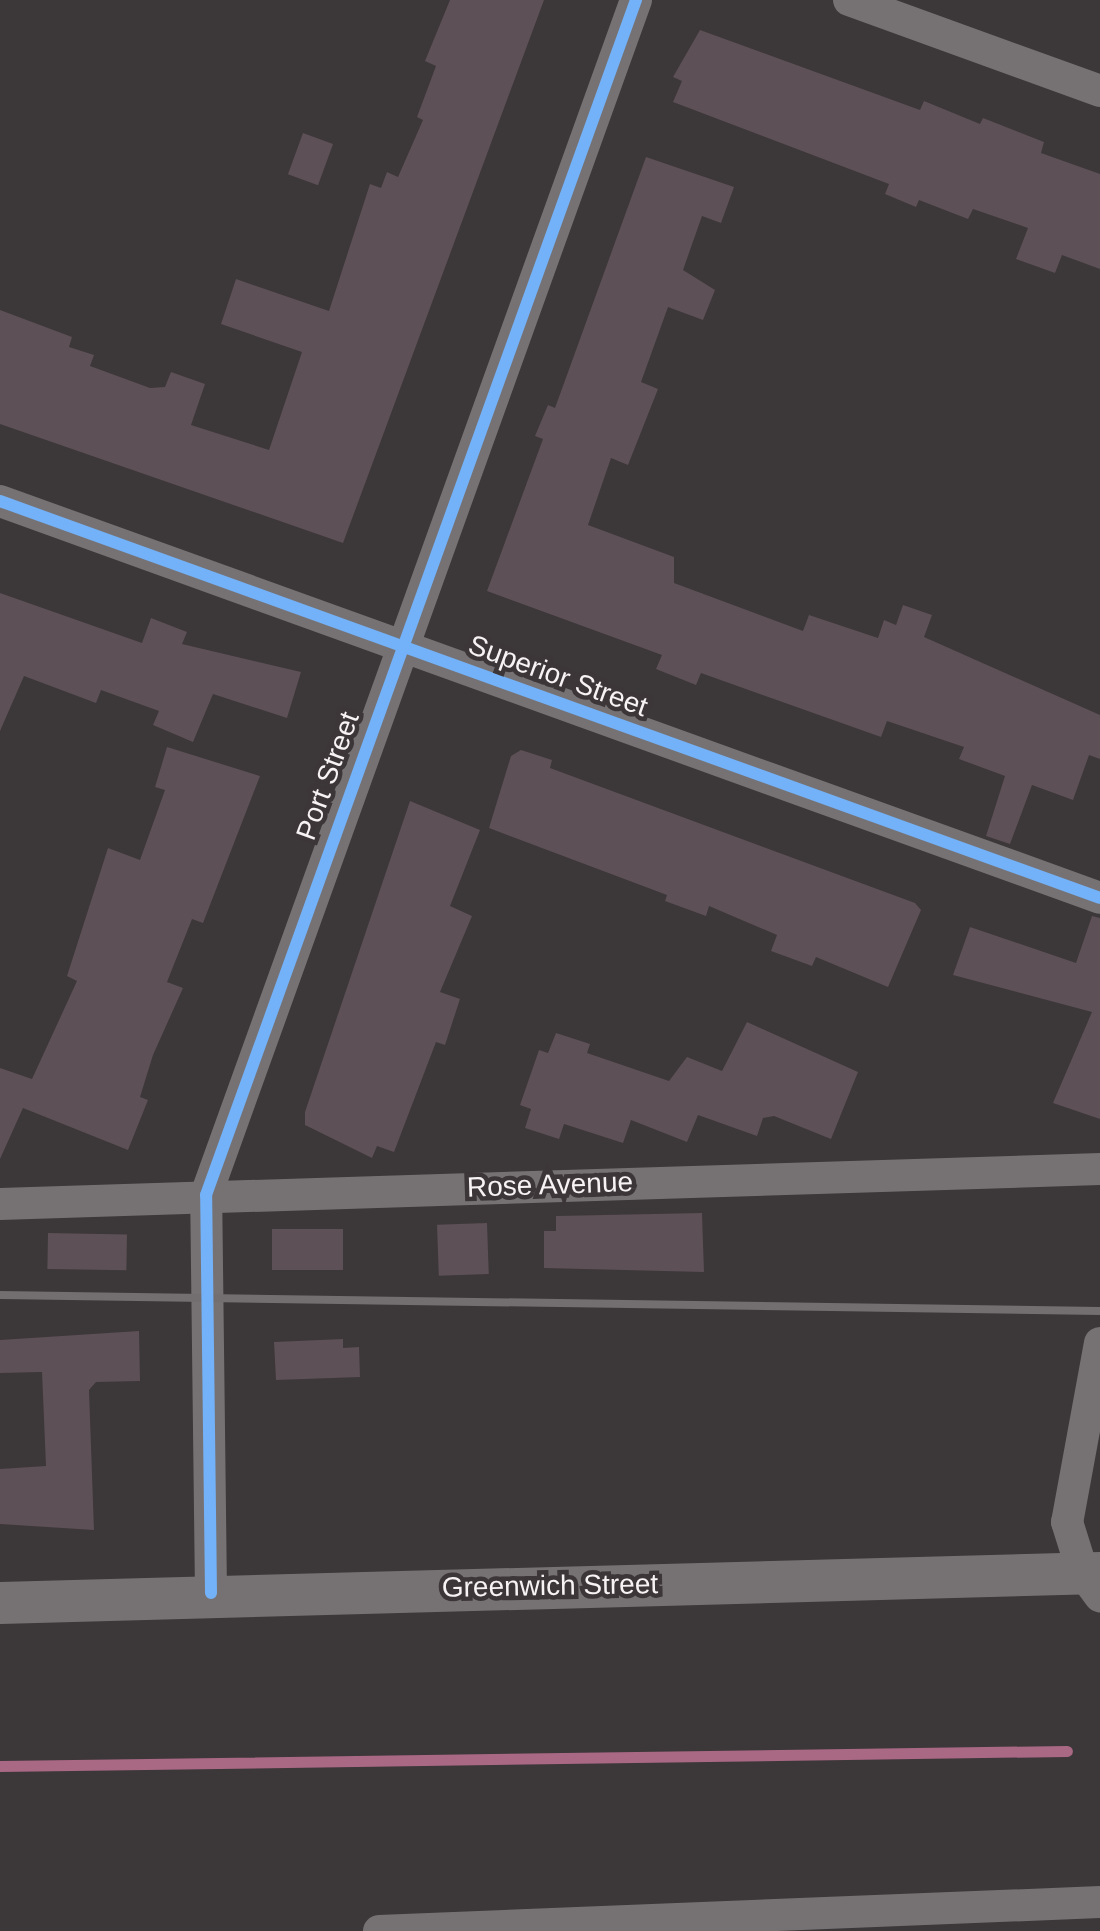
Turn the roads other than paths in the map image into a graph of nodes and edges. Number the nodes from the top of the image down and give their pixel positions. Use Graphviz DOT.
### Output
graph roads {
  1 [pos="636,0"];
  2 [pos="848,0"];
  3 [pos="1100,91"];
  4 [pos="0,501"];
  5 [pos="401,646"];
  6 [pos="1100,898"];
  7 [pos="1100,1169"];
  8 [pos="206,1195"];
  9 [pos="0,1204"];
  10 [pos="1100,1343"];
  11 [pos="1094,1580"];
  12 [pos="211,1594"];
  13 [pos="0,1603"];
  14 [pos="1100,1902"];
  15 [pos="654,1925"];
  16 [pos="379,1931"];
  1 -- 5 [label="street, Port Street"];
  2 -- 3 [label="street"];
  4 -- 5 [label="street, Superior Street"];
  5 -- 6 [label="street, Superior Street"];
  5 -- 8 [label="street, Port Street"];
  7 -- 8 [label="street, Rose Avenue"];
  8 -- 9 [label="street, Rose Avenue"];
  8 -- 12 [label="street, Port Street"];
  10 -- 11 [label="street"];
  11 -- 12 [label="street, Greenwich Street"];
  12 -- 13 [label="street, Greenwich Street"];
  14 -- 15 [label="street"];
  15 -- 16 [label="street"];
}
